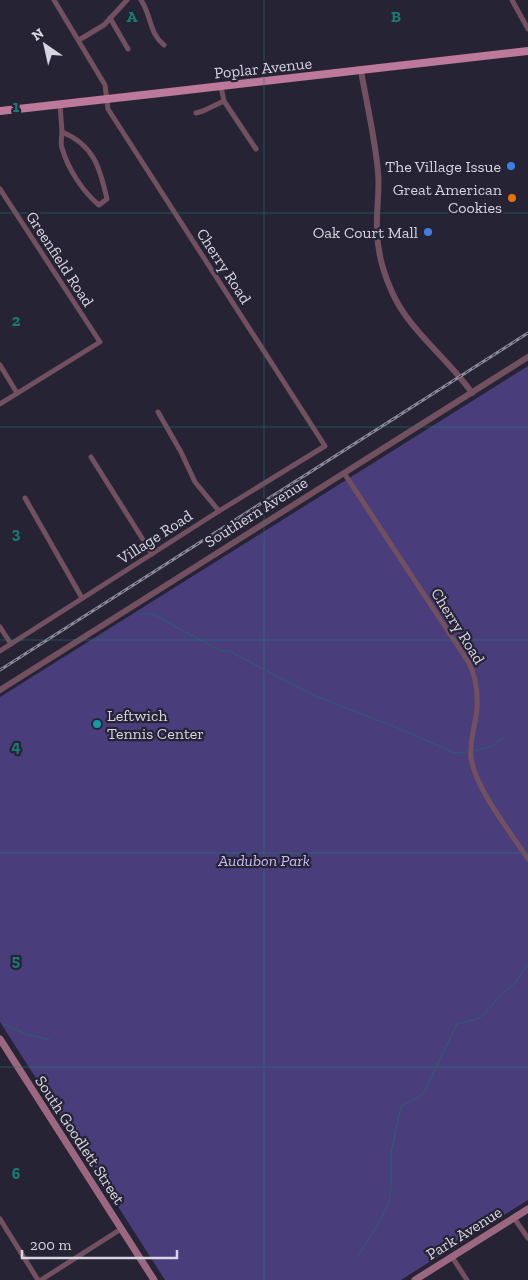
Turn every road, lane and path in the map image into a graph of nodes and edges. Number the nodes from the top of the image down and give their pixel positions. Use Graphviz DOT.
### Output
graph roads {
  1 [pos="54,0"];
  2 [pos="127,0"];
  3 [pos="141,0"];
  4 [pos="512,0"];
  5 [pos="110,18"];
  6 [pos="528,29"];
  7 [pos="79,40"];
  8 [pos="164,46"];
  9 [pos="128,49"];
  10 [pos="528,51"];
  11 [pos="361,71"];
  12 [pos="221,87"];
  13 [pos="108,98"];
  14 [pos="224,101"];
  15 [pos="60,104"];
  16 [pos="0,110"];
  17 [pos="196,113"];
  18 [pos="62,132"];
  19 [pos="256,150"];
  20 [pos="0,189"];
  21 [pos="528,357"];
  22 [pos="0,365"];
  23 [pos="17,393"];
  24 [pos="472,393"];
  25 [pos="0,404"];
  26 [pos="158,412"];
  27 [pos="325,446"];
  28 [pos="91,457"];
  29 [pos="344,473"];
  30 [pos="25,498"];
  31 [pos="219,511"];
  32 [pos="152,554"];
  33 [pos="82,598"];
  34 [pos="0,627"];
  35 [pos="11,644"];
  36 [pos="0,651"];
  37 [pos="0,690"];
  38 [pos="528,859"];
  39 [pos="0,1039"];
  40 [pos="528,1209"];
  41 [pos="514,1218"];
  42 [pos="0,1219"];
  43 [pos="121,1229"];
  44 [pos="528,1238"];
  45 [pos="452,1257"];
  46 [pos="39,1280"];
  47 [pos="154,1280"];
  48 [pos="415,1280"];
  49 [pos="467,1280"];
  1 -- 7 [label="street, Cherry Road"];
  2 -- 5 [label="street"];
  3 -- 8 [label="street"];
  4 -- 6 [label="street"];
  5 -- 7 [label="street"];
  5 -- 9 [label="street"];
  7 -- 13 [label="street, Cherry Road"];
  10 -- 11 [label="main road, Poplar Avenue"];
  11 -- 12 [label="main road, Poplar Avenue"];
  11 -- 24 [label="street"];
  12 -- 13 [label="main road, Poplar Avenue"];
  12 -- 14 [label="street"];
  13 -- 15 [label="main road, Poplar Avenue"];
  13 -- 27 [label="street, Cherry Road"];
  14 -- 17 [label="street"];
  14 -- 19 [label="street"];
  15 -- 16 [label="main road, Poplar Avenue"];
  15 -- 18 [label="street"];
  18 -- 18 [label="street"];
  20 -- 23 [label="street, Greenfield Road"];
  21 -- 24 [label="street, Southern Avenue"];
  22 -- 23 [label="street"];
  23 -- 25 [label="street"];
  24 -- 29 [label="street, Southern Avenue"];
  26 -- 31 [label="street"];
  27 -- 31 [label="street, Village Road"];
  28 -- 32 [label="street"];
  29 -- 37 [label="street, Southern Avenue"];
  29 -- 38 [label="street, Cherry Road"];
  30 -- 33 [label="street"];
  31 -- 32 [label="street, Village Road"];
  32 -- 33 [label="street, Village Road"];
  33 -- 35 [label="street, Village Road"];
  34 -- 35 [label="street"];
  35 -- 36 [label="street, Village Road"];
  39 -- 43 [label="main road, South Goodlett Street"];
  40 -- 41 [label="main road, Park Avenue"];
  41 -- 44 [label="street"];
  41 -- 45 [label="main road, Park Avenue"];
  42 -- 46 [label="street"];
  43 -- 46 [label="street"];
  43 -- 47 [label="main road, South Goodlett Street"];
  45 -- 48 [label="main road, Park Avenue"];
  45 -- 49 [label="street"];
}
